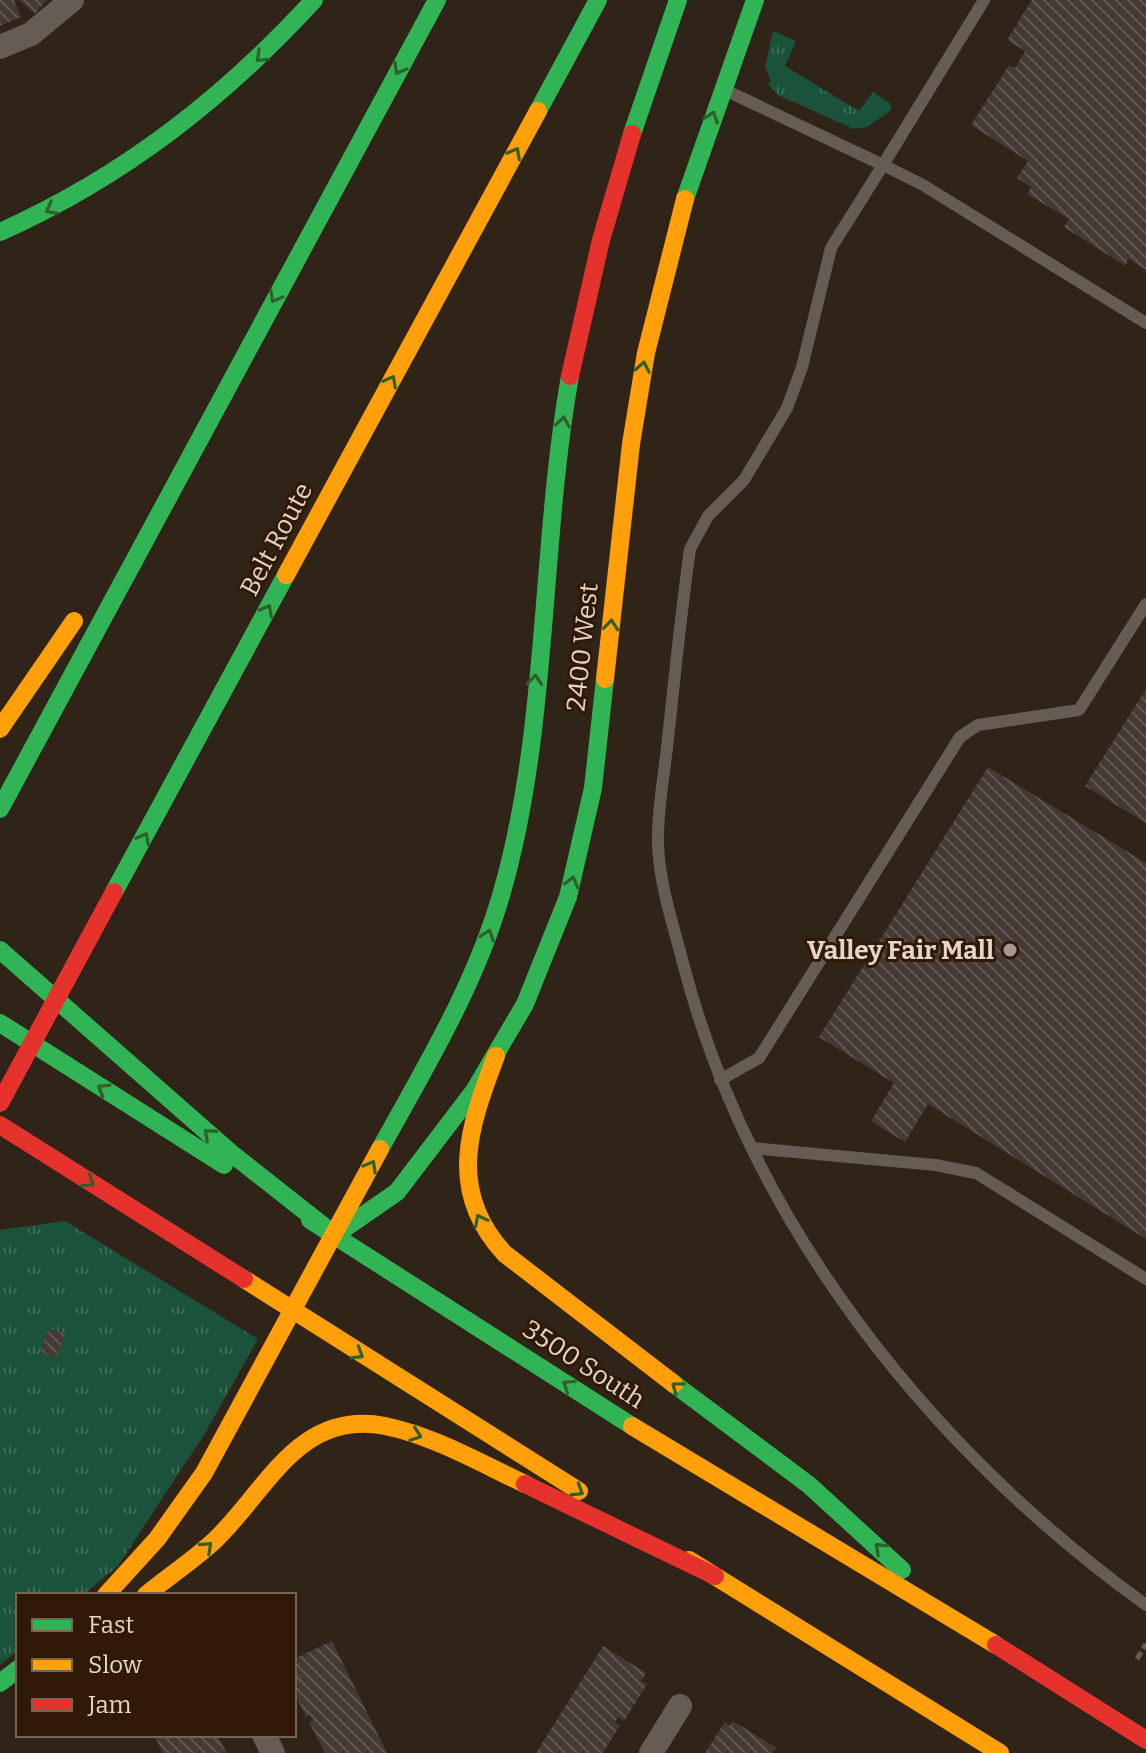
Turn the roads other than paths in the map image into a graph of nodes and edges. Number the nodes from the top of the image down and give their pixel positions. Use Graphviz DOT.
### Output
graph roads {
  1 [pos="72,0"];
  2 [pos="314,0"];
  3 [pos="437,0"];
  4 [pos="598,0"];
  5 [pos="678,0"];
  6 [pos="755,0"];
  7 [pos="984,0"];
  8 [pos="0,47"];
  9 [pos="721,89"];
  10 [pos="883,165"];
  11 [pos="0,232"];
  12 [pos="1146,323"];
  13 [pos="159,511"];
  14 [pos="1146,604"];
  15 [pos="0,729"];
  16 [pos="4,802"];
  17 [pos="0,950"];
  18 [pos="0,1023"];
  19 [pos="496,1056"];
  20 [pos="720,1080"];
  21 [pos="0,1103"];
  22 [pos="0,1125"];
  23 [pos="752,1148"];
  24 [pos="335,1235"];
  25 [pos="1146,1279"];
  26 [pos="292,1312"];
  27 [pos="715,1576"];
  28 [pos="108,1593"];
  29 [pos="149,1593"];
  30 [pos="933,1605"];
  31 [pos="1146,1605"];
  32 [pos="16,1671"];
  33 [pos="0,1683"];
  34 [pos="680,1706"];
  35 [pos="1146,1740"];
  36 [pos="651,1753"];
  37 [pos="1000,1753"];
  1 -- 8 [label="street"];
  2 -- 11 [label="main road, one-way"];
  3 -- 13 [label="main road, one-way"];
  21 -- 4 [label="main road, Belt Route, one-way"];
  24 -- 5 [label="main road, one-way"];
  6 -- 9 [label="main road, 2400 West"];
  7 -- 10 [label="lane"];
  9 -- 10 [label="lane"];
  19 -- 9 [label="main road, 2400 West, one-way"];
  10 -- 12 [label="lane"];
  10 -- 20 [label="lane"];
  13 -- 15 [label="main road"];
  13 -- 16 [label="main road"];
  14 -- 20 [label="lane"];
  24 -- 17 [label="main road, one-way"];
  24 -- 18 [label="main road, 3500 South, one-way"];
  19 -- 24 [label="main road, 2400 West"];
  30 -- 19 [label="main road, one-way"];
  20 -- 23 [label="lane"];
  22 -- 26 [label="main road, one-way"];
  23 -- 25 [label="lane"];
  23 -- 31 [label="lane"];
  24 -- 26 [label="main road"];
  30 -- 24 [label="main road, 3500 South, one-way"];
  26 -- 27 [label="main road, one-way"];
  26 -- 28 [label="main road"];
  29 -- 27 [label="main road, one-way"];
  27 -- 37 [label="main road"];
  30 -- 35 [label="main road, 3500 South"];
  32 -- 33 [label="main road"];
  34 -- 36 [label="street"];
}
